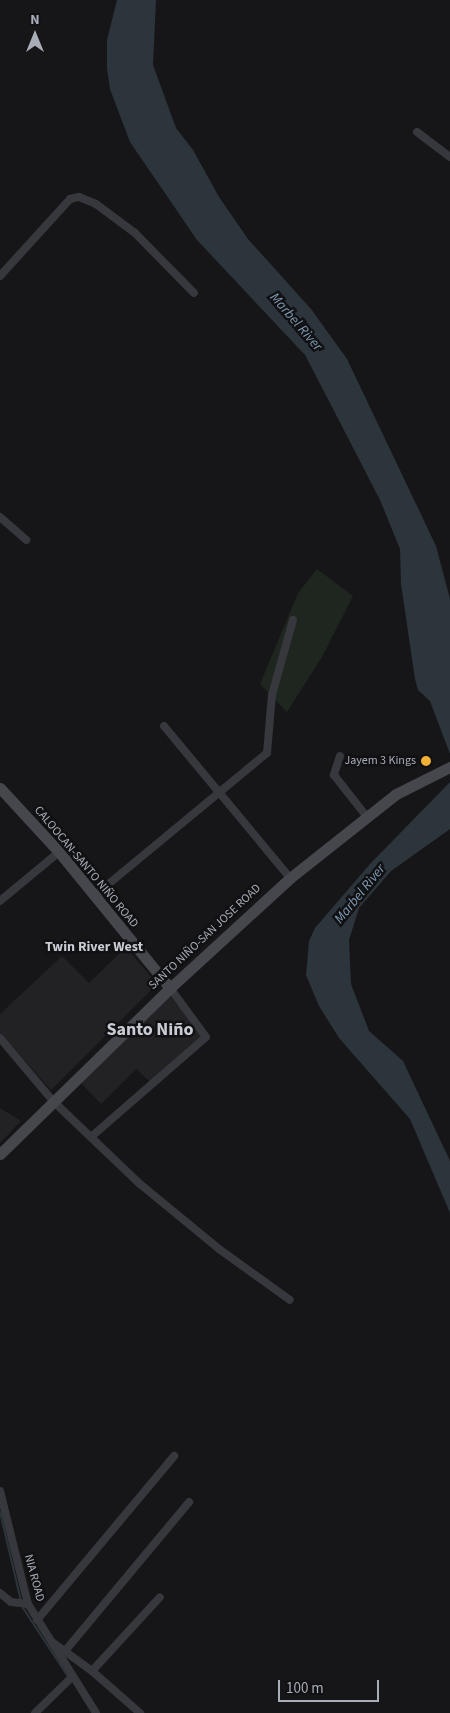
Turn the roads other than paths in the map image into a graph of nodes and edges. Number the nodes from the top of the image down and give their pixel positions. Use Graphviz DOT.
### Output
graph roads {
  1 [pos="417,132"];
  2 [pos="450,157"];
  3 [pos="0,276"];
  4 [pos="194,293"];
  5 [pos="0,517"];
  6 [pos="26,540"];
  7 [pos="293,620"];
  8 [pos="164,726"];
  9 [pos="340,756"];
  10 [pos="447,768"];
  11 [pos="0,788"];
  12 [pos="220,793"];
  13 [pos="367,817"];
  14 [pos="59,852"];
  15 [pos="290,878"];
  16 [pos="94,896"];
  17 [pos="0,901"];
  18 [pos="170,988"];
  19 [pos="0,1038"];
  20 [pos="53,1101"];
  21 [pos="91,1137"];
  22 [pos="0,1154"];
  23 [pos="290,1300"];
  24 [pos="174,1456"];
  25 [pos="0,1490"];
  26 [pos="189,1502"];
  27 [pos="0,1593"];
  28 [pos="160,1596"];
  29 [pos="28,1604"];
  30 [pos="37,1620"];
  31 [pos="51,1642"];
  32 [pos="65,1651"];
  33 [pos="92,1671"];
  34 [pos="69,1679"];
  35 [pos="35,1713"];
  36 [pos="96,1713"];
  37 [pos="140,1713"];
  1 -- 2 [label="street"];
  3 -- 4 [label="street"];
  5 -- 6 [label="street"];
  7 -- 12 [label="street"];
  8 -- 12 [label="street"];
  9 -- 13 [label="street"];
  10 -- 13 [label="main road, SANTO NIÑO-SAN JOSE ROAD"];
  11 -- 14 [label="main road, CALOOCAN-SANTO NIÑO ROAD"];
  12 -- 15 [label="street"];
  12 -- 16 [label="street"];
  13 -- 15 [label="main road, SANTO NIÑO-SAN JOSE ROAD"];
  14 -- 16 [label="main road, CALOOCAN-SANTO NIÑO ROAD"];
  14 -- 17 [label="street"];
  15 -- 18 [label="main road, SANTO NIÑO-SAN JOSE ROAD"];
  16 -- 18 [label="main road, CALOOCAN-SANTO NIÑO ROAD"];
  18 -- 20 [label="main road, SANTO NIÑO-SAN JOSE ROAD"];
  18 -- 21 [label="street"];
  19 -- 20 [label="street"];
  20 -- 21 [label="street"];
  20 -- 22 [label="main road, SANTO NIÑO-SAN JOSE ROAD"];
  21 -- 23 [label="street"];
  24 -- 30 [label="street"];
  25 -- 29 [label="street, NIA ROAD"];
  26 -- 32 [label="street"];
  27 -- 29 [label="street"];
  28 -- 33 [label="street"];
  29 -- 30 [label="street, NIA ROAD"];
  30 -- 31 [label="street, NIA ROAD"];
  31 -- 32 [label="street"];
  31 -- 34 [label="street, NIA ROAD"];
  32 -- 33 [label="street"];
  33 -- 37 [label="street"];
  34 -- 35 [label="street"];
  34 -- 36 [label="street, NIA ROAD"];
}
